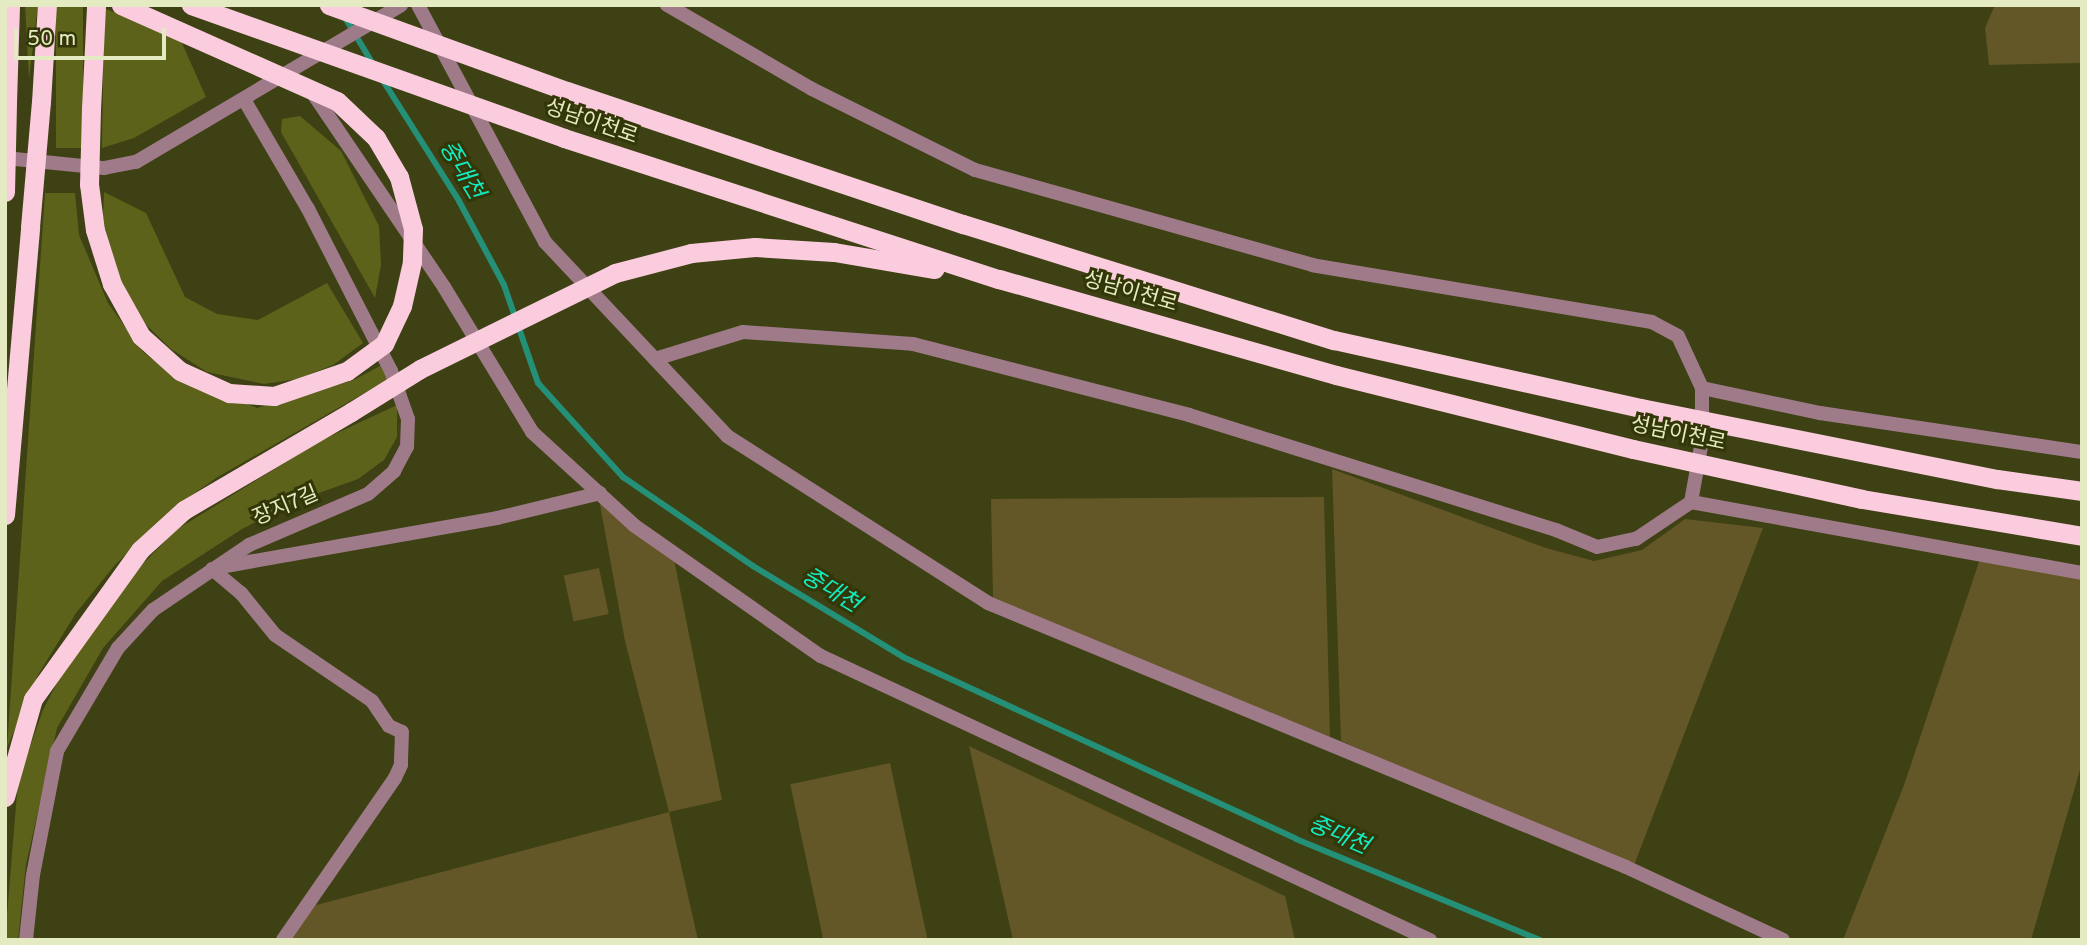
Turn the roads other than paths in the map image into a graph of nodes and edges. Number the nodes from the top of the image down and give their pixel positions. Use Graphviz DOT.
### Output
graph roads {
  1 [pos="10,5"];
  2 [pos="47,5"];
  3 [pos="96,5"];
  4 [pos="121,5"];
  5 [pos="191,5"];
  6 [pos="329,5"];
  7 [pos="360,5"];
  8 [pos="401,5"];
  9 [pos="418,5"];
  10 [pos="667,5"];
  11 [pos="386,24"];
  12 [pos="296,67"];
  13 [pos="244,101"];
  14 [pos="7,102"];
  15 [pos="5,158"];
  16 [pos="5,192"];
  17 [pos="999,279"];
  18 [pos="655,359"];
  19 [pos="1702,388"];
  20 [pos="2082,452"];
  21 [pos="2082,491"];
  22 [pos="600,494"];
  23 [pos="1691,502"];
  24 [pos="5,515"];
  25 [pos="2082,536"];
  26 [pos="212,569"];
  27 [pos="2082,573"];
  28 [pos="5,797"];
  29 [pos="26,940"];
  30 [pos="283,940"];
  31 [pos="1430,940"];
  32 [pos="1783,940"];
  1 -- 14 [label="highway"];
  2 -- 24 [label="highway, bridge"];
  3 -- 4 [label="highway, bridge"];
  5 -- 17 [label="highway, 성남이천로, bridge"];
  6 -- 11 [label="highway, 성남이천로, bridge"];
  7 -- 11 [label="highway"];
  8 -- 12 [label="street, bridge"];
  9 -- 18 [label="street"];
  10 -- 19 [label="street"];
  11 -- 21 [label="highway, 성남이천로, bridge"];
  12 -- 13 [label="street"];
  12 -- 22 [label="street"];
  13 -- 15 [label="street"];
  13 -- 26 [label="street, 장지7길"];
  14 -- 16 [label="highway, bridge"];
  17 -- 25 [label="highway, 성남이천로, bridge"];
  17 -- 28 [label="highway, bridge"];
  18 -- 23 [label="street"];
  18 -- 32 [label="street"];
  19 -- 20 [label="street"];
  19 -- 23 [label="street"];
  22 -- 26 [label="street"];
  22 -- 31 [label="street"];
  23 -- 27 [label="street"];
  26 -- 29 [label="street, 장지7길"];
  26 -- 30 [label="street"];
}
